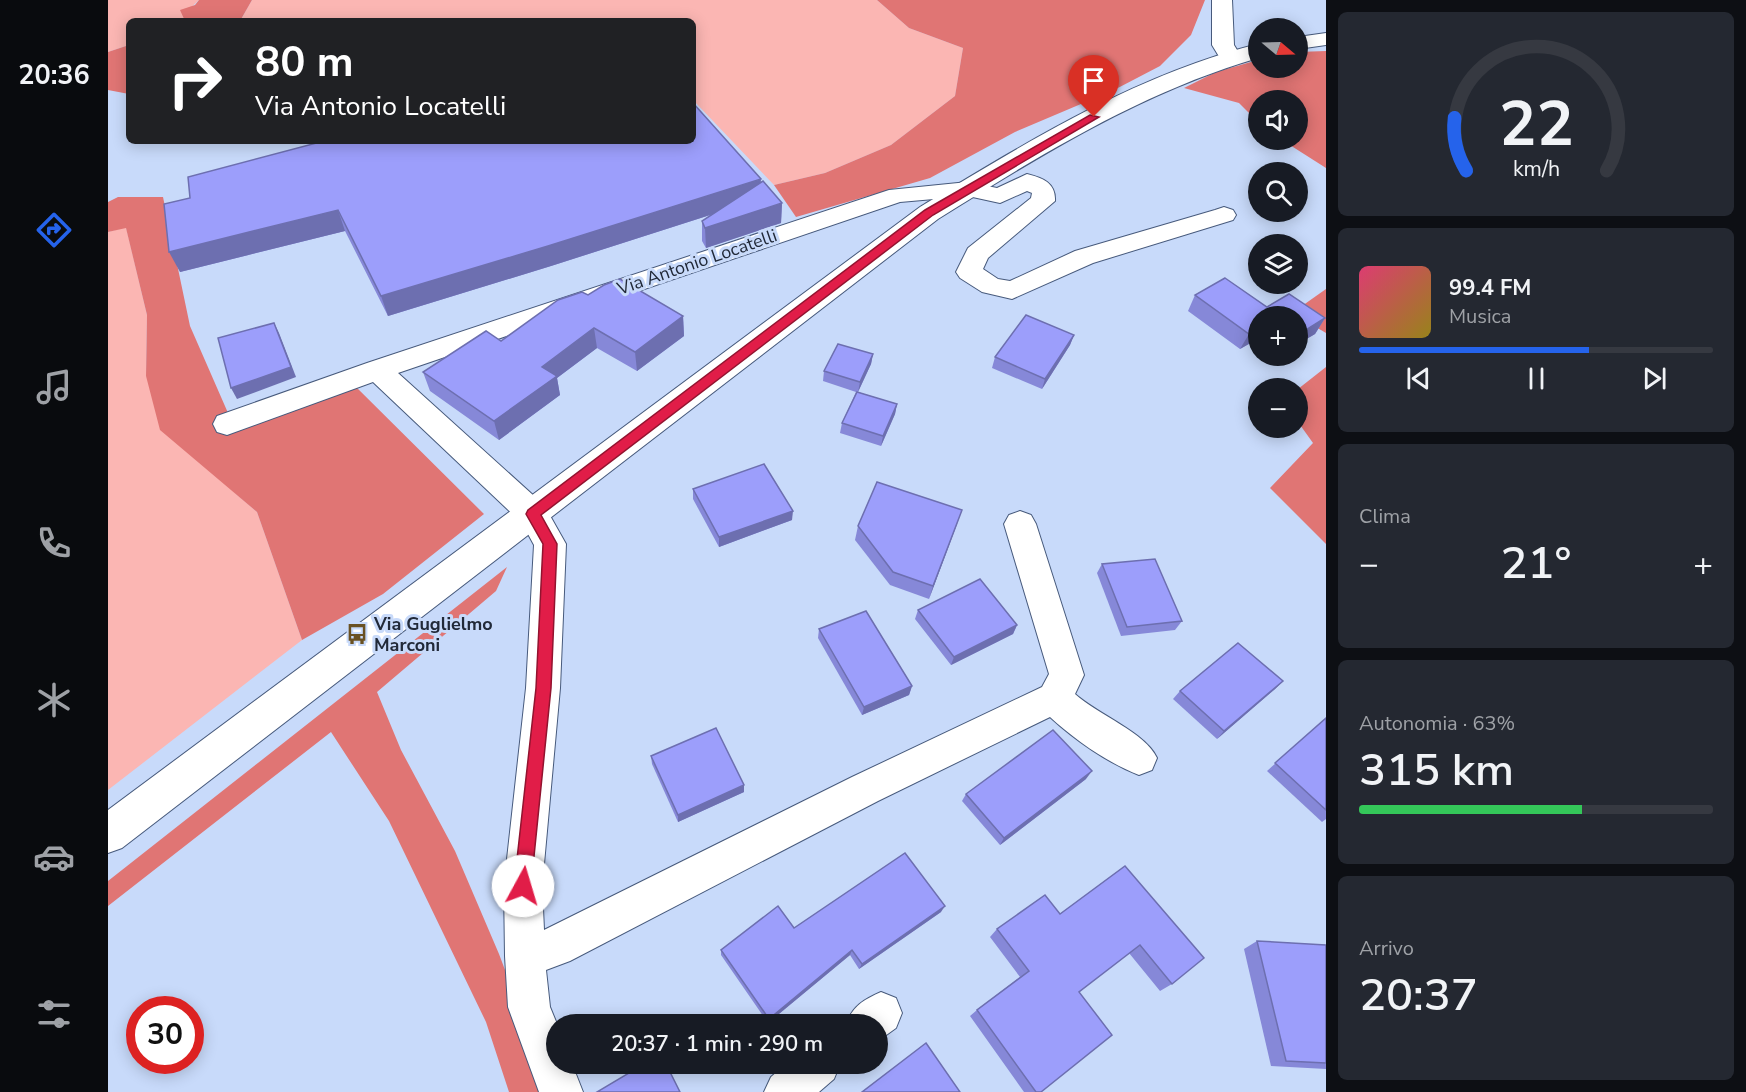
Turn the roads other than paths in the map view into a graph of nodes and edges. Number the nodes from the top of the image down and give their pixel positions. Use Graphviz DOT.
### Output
graph roads {
  1 [pos="1222,0"];
  2 [pos="1326,39"];
  3 [pos="1308,42"];
  4 [pos="1248,54"];
  5 [pos="1231,58"];
  6 [pos="968,189"];
  7 [pos="1224,215"];
  8 [pos="377,370"];
  9 [pos="226,424"];
  10 [pos="533,514"];
  11 [pos="1020,524"];
  12 [pos="1054,698"];
  13 [pos="1139,758"];
  14 [pos="108,834"];
  15 [pos="525,956"];
  16 [pos="807,1074"];
  17 [pos="561,1092"];
  18 [pos="786,1092"];
  1 -- 5 [label="main road"];
  2 -- 3 [label="main road"];
  4 -- 5 [label="main road, Via Antonio Locatelli"];
  5 -- 6 [label="main road, Via Antonio Locatelli"];
  6 -- 7 [label="street"];
  6 -- 8 [label="street, Via Antonio Locatelli"];
  6 -- 10 [label="main road, Via Antonio Locatelli"];
  8 -- 9 [label="street, Via Antonio Locatelli"];
  8 -- 10 [label="street"];
  10 -- 14 [label="main road"];
  10 -- 15 [label="street"];
  11 -- 12 [label="street"];
  12 -- 13 [label="street"];
  12 -- 15 [label="street"];
  15 -- 17 [label="street"];
  16 -- 18 [label="street"];
}
